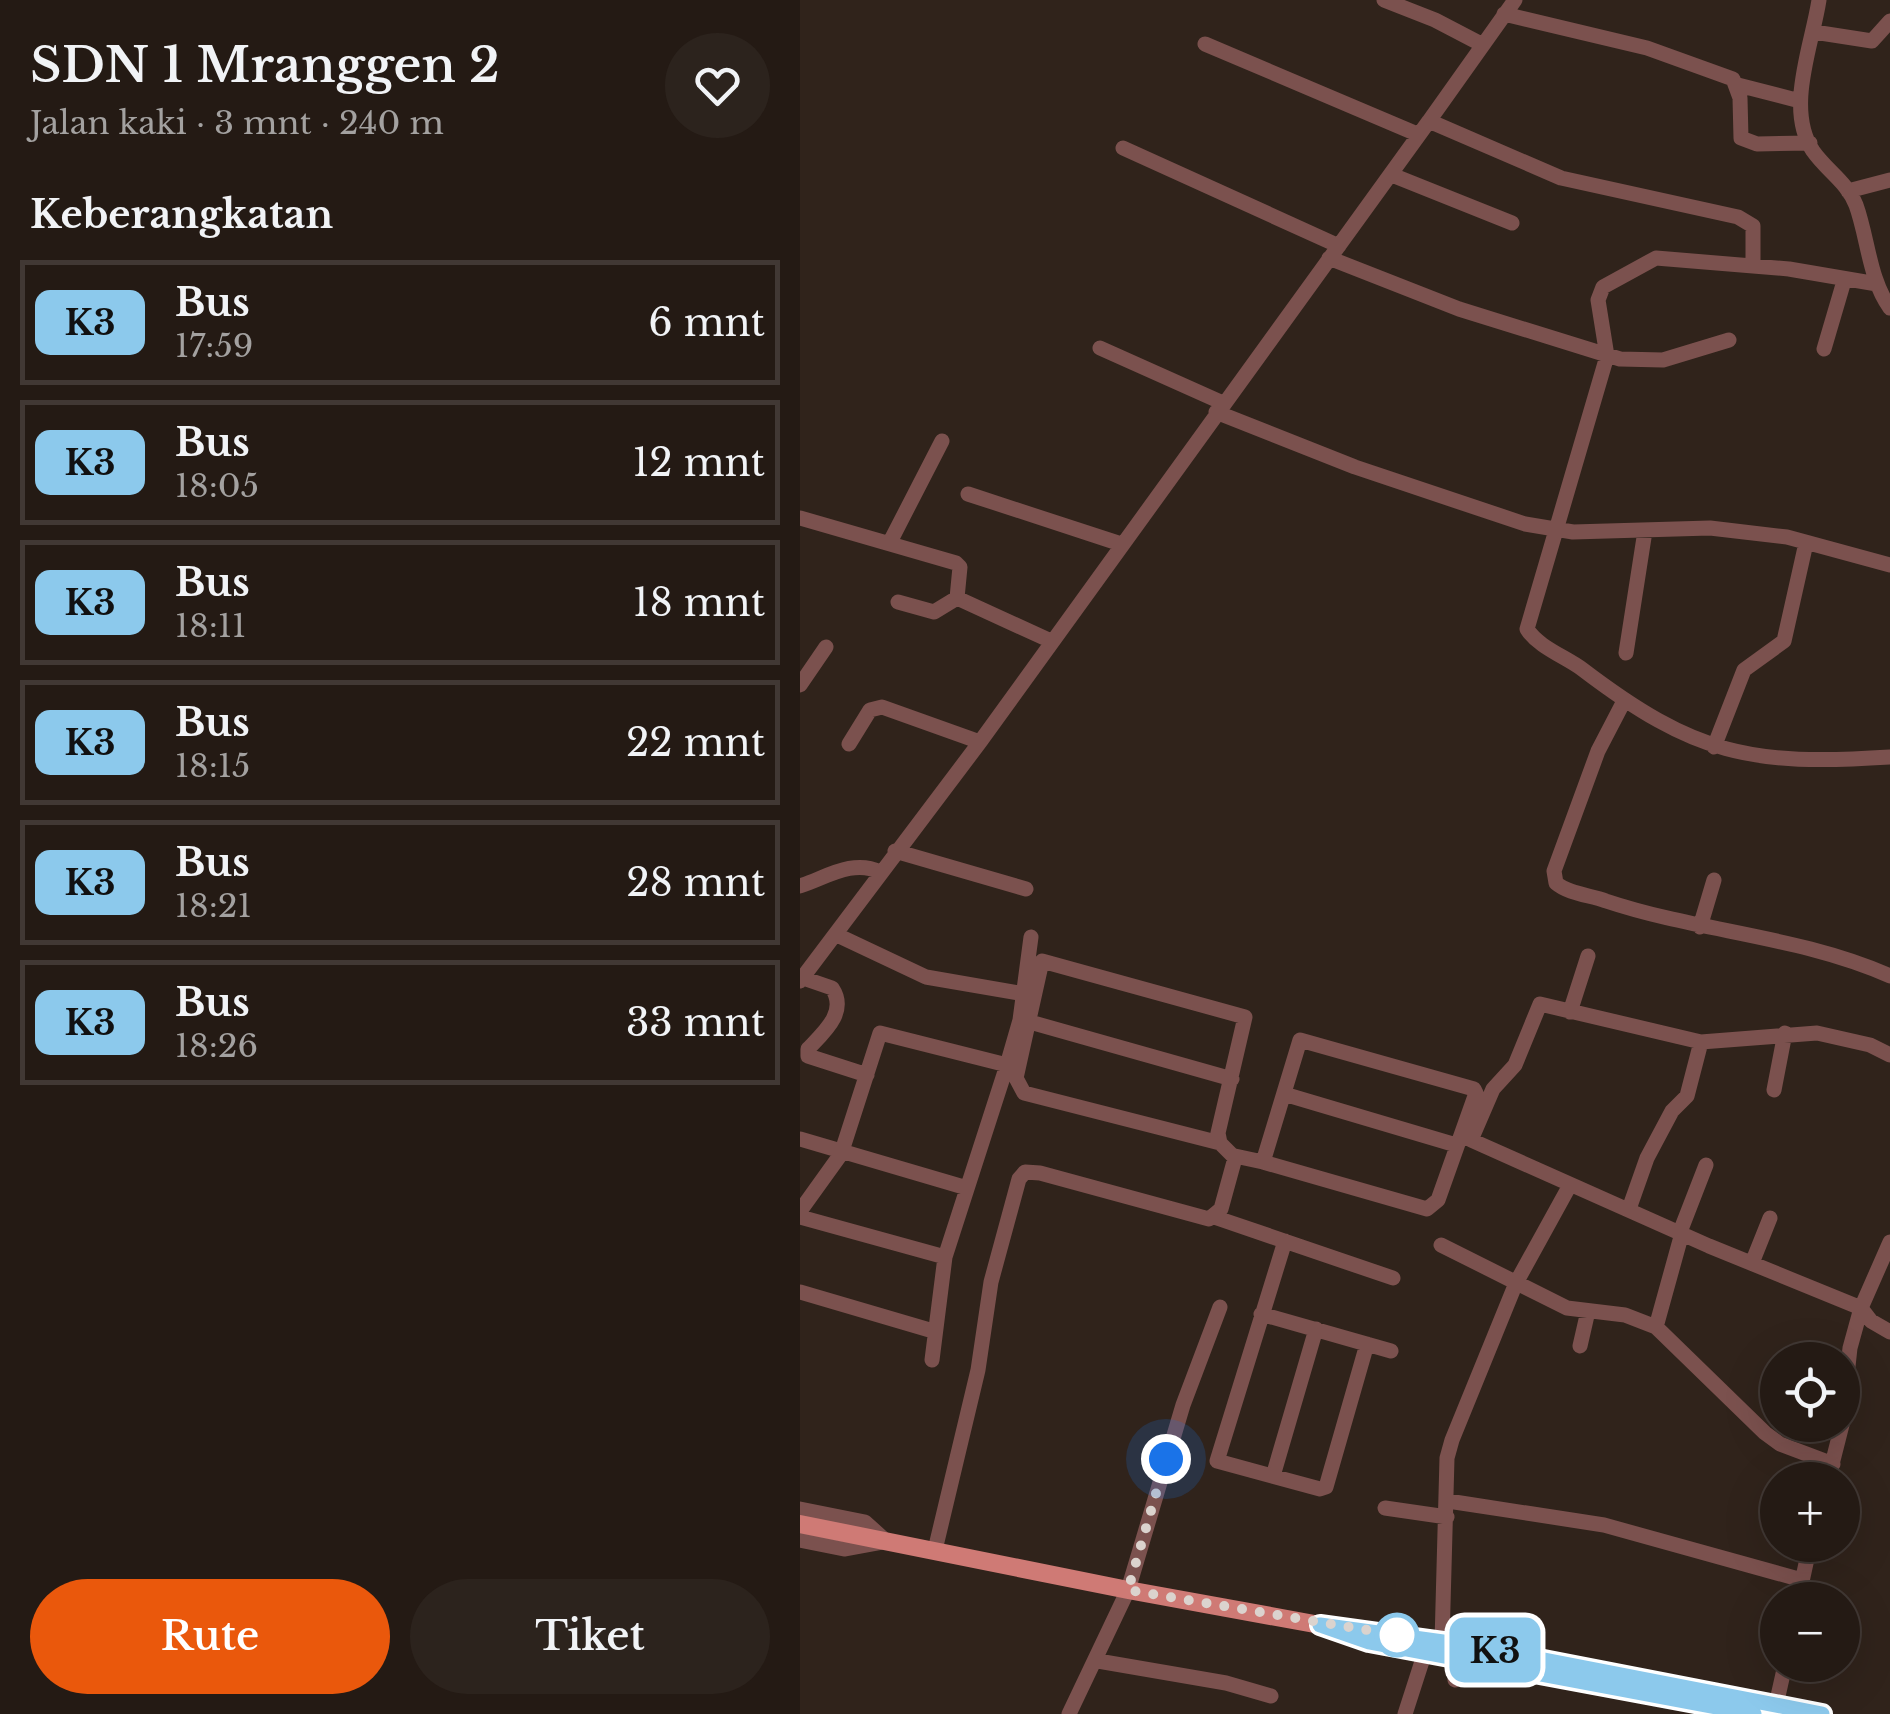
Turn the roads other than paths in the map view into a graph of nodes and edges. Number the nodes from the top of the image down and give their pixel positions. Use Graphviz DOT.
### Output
graph roads {
  1 [pos="1384,0"];
  2 [pos="1515,0"];
  3 [pos="1819,0"];
  4 [pos="1504,14"];
  5 [pos="1890,20"];
  6 [pos="1814,32"];
  7 [pos="1205,44"];
  8 [pos="1481,44"];
  9 [pos="1738,85"];
  10 [pos="1800,102"];
  11 [pos="1429,121"];
  12 [pos="1417,134"];
  13 [pos="1810,143"];
  14 [pos="1123,148"];
  15 [pos="1392,175"];
  16 [pos="1890,180"];
  17 [pos="1848,191"];
  18 [pos="1512,224"];
  19 [pos="1334,252"];
  20 [pos="1753,266"];
  21 [pos="1844,281"];
  22 [pos="1877,284"];
  23 [pos="1890,308"];
  24 [pos="1728,340"];
  25 [pos="1100,348"];
  26 [pos="1824,349"];
  27 [pos="1607,356"];
  28 [pos="1220,407"];
  29 [pos="942,441"];
  30 [pos="968,494"];
  31 [pos="800,518"];
  32 [pos="1645,531"];
  33 [pos="1558,532"];
  34 [pos="890,542"];
  35 [pos="1806,543"];
  36 [pos="1120,544"];
  37 [pos="1890,565"];
  38 [pos="957,598"];
  39 [pos="898,602"];
  40 [pos="1051,641"];
  41 [pos="826,647"];
  42 [pos="1626,653"];
  43 [pos="800,686"];
  44 [pos="1624,701"];
  45 [pos="980,742"];
  46 [pos="849,744"];
  47 [pos="1714,747"];
  48 [pos="1890,757"];
  49 [pos="895,850"];
  50 [pos="880,872"];
  51 [pos="1714,880"];
  52 [pos="800,886"];
  53 [pos="1026,888"];
  54 [pos="1700,928"];
  55 [pos="837,935"];
  56 [pos="1032,938"];
  57 [pos="1588,956"];
  58 [pos="1890,976"];
  59 [pos="801,979"];
  60 [pos="1024,994"];
  61 [pos="1570,1012"];
  62 [pos="1030,1022"];
  63 [pos="1785,1033"];
  64 [pos="1701,1042"];
  65 [pos="803,1052"];
  66 [pos="1890,1056"];
  67 [pos="1007,1065"];
  68 [pos="867,1075"];
  69 [pos="1232,1080"];
  70 [pos="1774,1090"];
  71 [pos="1284,1094"];
  72 [pos="800,1139"];
  73 [pos="1220,1143"];
  74 [pos="1456,1145"];
  75 [pos="841,1154"];
  76 [pos="1235,1156"];
  77 [pos="1263,1162"];
  78 [pos="1706,1165"];
  79 [pos="1570,1185"];
  80 [pos="967,1188"];
  81 [pos="1630,1209"];
  82 [pos="800,1214"];
  83 [pos="1214,1217"];
  84 [pos="1770,1218"];
  85 [pos="1681,1233"];
  86 [pos="1284,1241"];
  87 [pos="1890,1242"];
  88 [pos="1440,1246"];
  89 [pos="945,1257"];
  90 [pos="1752,1263"];
  91 [pos="1393,1278"];
  92 [pos="1516,1283"];
  93 [pos="800,1292"];
  94 [pos="1220,1307"];
  95 [pos="1861,1308"];
  96 [pos="1588,1311"];
  97 [pos="1262,1314"];
  98 [pos="1656,1327"];
  99 [pos="1316,1329"];
  100 [pos="934,1331"];
  101 [pos="1890,1332"];
  102 [pos="1852,1342"];
  103 [pos="1367,1344"];
  104 [pos="1580,1346"];
  105 [pos="1391,1351"];
  106 [pos="932,1360"];
  107 [pos="1813,1462"];
  108 [pos="1273,1476"];
  109 [pos="1385,1508"];
  110 [pos="800,1509"];
  111 [pos="1447,1509"];
  112 [pos="800,1524"];
  113 [pos="800,1540"];
  114 [pos="886,1541"];
  115 [pos="934,1550"];
  116 [pos="1806,1562"];
  117 [pos="1802,1580"];
  118 [pos="1128,1590"];
  119 [pos="1320,1625"];
  120 [pos="1442,1642"];
  121 [pos="1425,1652"];
  122 [pos="1468,1654"];
  123 [pos="1098,1661"];
  124 [pos="1455,1680"];
  125 [pos="1782,1682"];
  126 [pos="1271,1696"];
  127 [pos="1693,1701"];
  128 [pos="1776,1709"];
  129 [pos="1069,1714"];
  130 [pos="1405,1714"];
  131 [pos="1754,1714"];
  132 [pos="1822,1714"];
  1 -- 8 [label="street"];
  2 -- 4 [label="street"];
  3 -- 6 [label="street"];
  4 -- 8 [label="street"];
  4 -- 9 [label="street"];
  5 -- 6 [label="street"];
  6 -- 10 [label="street"];
  7 -- 12 [label="street"];
  8 -- 11 [label="street"];
  9 -- 10 [label="street"];
  9 -- 13 [label="street"];
  10 -- 13 [label="street"];
  11 -- 12 [label="street"];
  11 -- 20 [label="street"];
  12 -- 15 [label="street"];
  13 -- 17 [label="street"];
  14 -- 19 [label="street"];
  15 -- 18 [label="street"];
  15 -- 19 [label="street"];
  16 -- 17 [label="street"];
  17 -- 22 [label="street"];
  19 -- 27 [label="street"];
  19 -- 28 [label="street"];
  20 -- 21 [label="street"];
  20 -- 27 [label="street"];
  21 -- 22 [label="street"];
  21 -- 26 [label="street"];
  22 -- 23 [label="street"];
  24 -- 27 [label="street"];
  25 -- 28 [label="street"];
  27 -- 33 [label="street"];
  28 -- 33 [label="street"];
  28 -- 36 [label="street"];
  29 -- 34 [label="street"];
  30 -- 36 [label="street"];
  31 -- 34 [label="street"];
  32 -- 33 [label="street"];
  32 -- 35 [label="street"];
  32 -- 42 [label="street"];
  33 -- 44 [label="street"];
  34 -- 38 [label="street"];
  35 -- 37 [label="street"];
  35 -- 47 [label="street"];
  36 -- 40 [label="street"];
  38 -- 39 [label="street"];
  38 -- 40 [label="street"];
  40 -- 45 [label="street"];
  41 -- 43 [label="street"];
  44 -- 47 [label="street"];
  44 -- 54 [label="street"];
  45 -- 46 [label="street"];
  45 -- 49 [label="street"];
  47 -- 48 [label="street"];
  49 -- 50 [label="street"];
  49 -- 53 [label="street"];
  50 -- 52 [label="street"];
  50 -- 55 [label="street"];
  51 -- 54 [label="street"];
  54 -- 58 [label="street"];
  55 -- 59 [label="street"];
  55 -- 60 [label="street"];
  56 -- 60 [label="street"];
  57 -- 61 [label="street"];
  59 -- 65 [label="street"];
  60 -- 67 [label="street"];
  61 -- 64 [label="street"];
  61 -- 79 [label="street"];
  62 -- 69 [label="street"];
  62 -- 69 [label="street"];
  62 -- 73 [label="street"];
  63 -- 64 [label="street"];
  63 -- 66 [label="street"];
  63 -- 70 [label="street"];
  64 -- 81 [label="street"];
  65 -- 68 [label="street"];
  67 -- 68 [label="street"];
  67 -- 80 [label="street"];
  68 -- 75 [label="street"];
  69 -- 73 [label="street"];
  71 -- 74 [label="street"];
  71 -- 74 [label="street"];
  71 -- 77 [label="street"];
  72 -- 75 [label="street"];
  73 -- 76 [label="street"];
  74 -- 77 [label="street"];
  75 -- 80 [label="street"];
  75 -- 82 [label="street"];
  76 -- 77 [label="street"];
  76 -- 83 [label="street"];
  78 -- 85 [label="street"];
  79 -- 81 [label="street"];
  79 -- 92 [label="street"];
  80 -- 89 [label="street"];
  81 -- 85 [label="street"];
  82 -- 89 [label="street"];
  83 -- 86 [label="street"];
  83 -- 115 [label="street"];
  84 -- 90 [label="street"];
  85 -- 90 [label="street"];
  85 -- 98 [label="street"];
  86 -- 91 [label="street"];
  86 -- 97 [label="street"];
  87 -- 95 [label="street"];
  88 -- 92 [label="street"];
  89 -- 100 [label="street"];
  90 -- 95 [label="street"];
  92 -- 96 [label="street"];
  92 -- 111 [label="street"];
  93 -- 100 [label="street"];
  94 -- 118 [label="street"];
  95 -- 101 [label="street"];
  95 -- 102 [label="street"];
  96 -- 98 [label="street"];
  96 -- 104 [label="street"];
  97 -- 99 [label="street"];
  97 -- 108 [label="street"];
  98 -- 107 [label="street"];
  99 -- 103 [label="street"];
  99 -- 108 [label="street"];
  100 -- 106 [label="street"];
  103 -- 105 [label="street"];
  103 -- 108 [label="street"];
  109 -- 111 [label="street"];
  110 -- 114 [label="street"];
  111 -- 117 [label="street"];
  111 -- 120 [label="street"];
  112 -- 114 [label="main road"];
  113 -- 114 [label="street"];
  114 -- 115 [label="main road"];
  115 -- 118 [label="main road"];
  116 -- 117 [label="street"];
  118 -- 119 [label="main road"];
  118 -- 123 [label="street"];
  119 -- 120 [label="main road"];
  119 -- 121 [label="main road"];
  120 -- 122 [label="main road"];
  121 -- 122 [label="main road"];
  121 -- 130 [label="street"];
  122 -- 124 [label="street"];
  122 -- 127 [label="main road"];
  123 -- 126 [label="street"];
  123 -- 129 [label="street"];
  125 -- 128 [label="street"];
  127 -- 128 [label="main road"];
  127 -- 131 [label="main road"];
  128 -- 132 [label="main road"];
}
